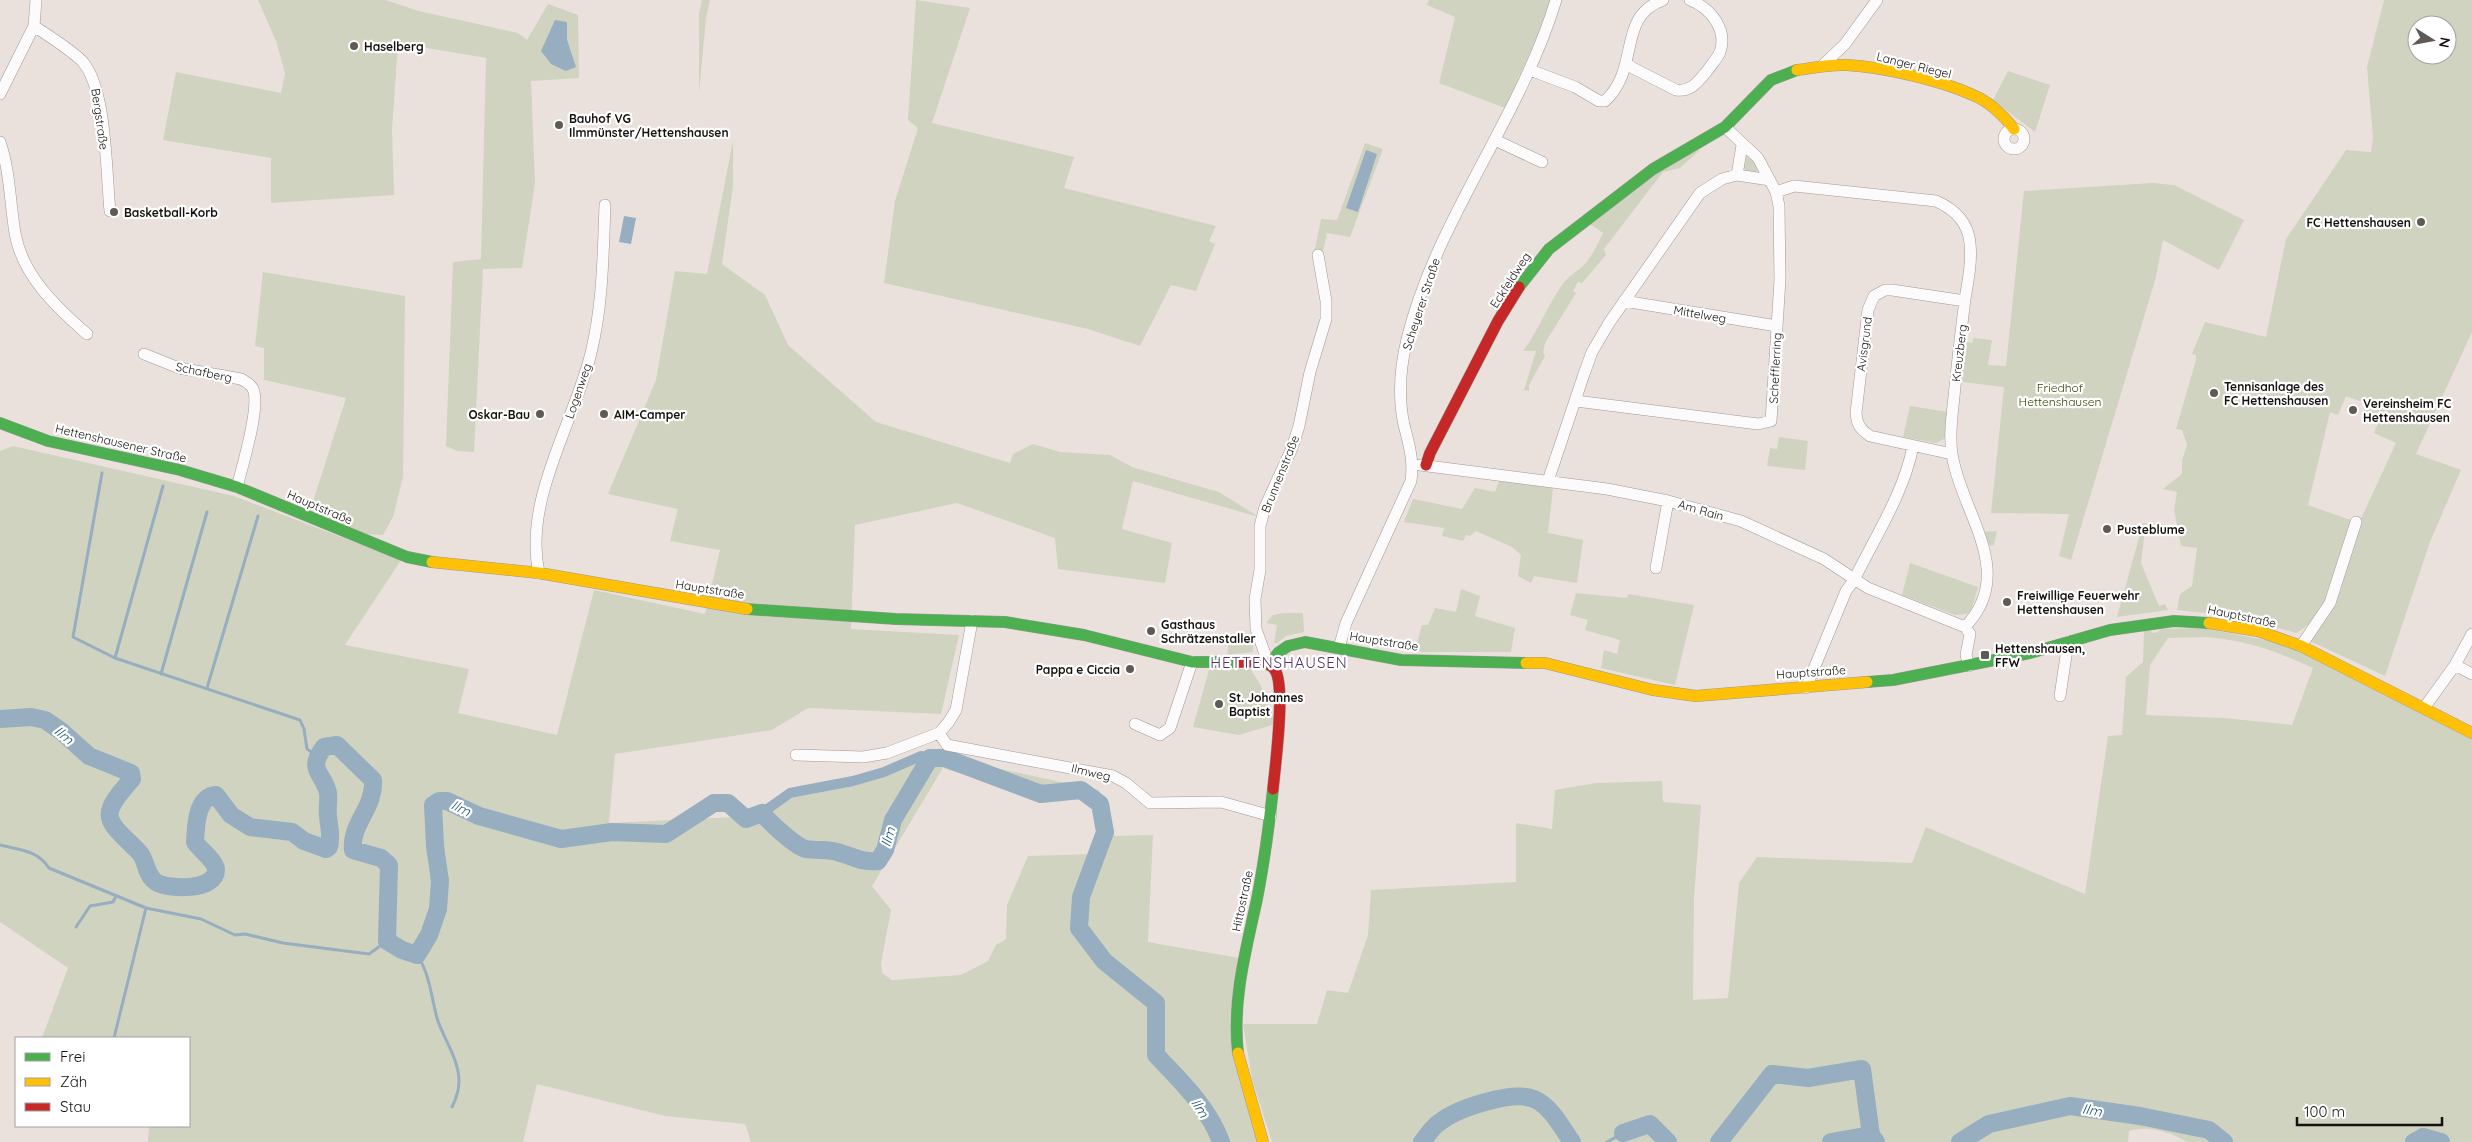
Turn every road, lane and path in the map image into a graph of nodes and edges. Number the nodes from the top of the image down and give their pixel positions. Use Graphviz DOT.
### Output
graph roads {
  1 [pos="36,0"];
  2 [pos="1556,0"];
  3 [pos="1664,0"];
  4 [pos="1690,0"];
  5 [pos="1877,0"];
  6 [pos="34,26"];
  7 [pos="1627,65"];
  8 [pos="1822,66"];
  9 [pos="1530,70"];
  10 [pos="0,94"];
  11 [pos="1725,127"];
  12 [pos="2014,129"];
  13 [pos="1495,140"];
  14 [pos="0,142"];
  15 [pos="1742,144"];
  16 [pos="1542,162"];
  17 [pos="1737,175"];
  18 [pos="1770,180"];
  19 [pos="1776,192"];
  20 [pos="605,205"];
  21 [pos="110,210"];
  22 [pos="1318,255"];
  23 [pos="1624,301"];
  24 [pos="1965,301"];
  25 [pos="1777,326"];
  26 [pos="87,334"];
  27 [pos="144,354"];
  28 [pos="1576,400"];
  29 [pos="0,423"];
  30 [pos="1913,446"];
  31 [pos="1952,454"];
  32 [pos="1426,465"];
  33 [pos="1414,466"];
  34 [pos="1548,480"];
  35 [pos="237,486"];
  36 [pos="1668,500"];
  37 [pos="2356,522"];
  38 [pos="1656,568"];
  39 [pos="539,573"];
  40 [pos="1854,580"];
  41 [pos="972,621"];
  42 [pos="1965,627"];
  43 [pos="2472,634"];
  44 [pos="2068,642"];
  45 [pos="2301,646"];
  46 [pos="1339,648"];
  47 [pos="1192,662"];
  48 [pos="1270,665"];
  49 [pos="2455,665"];
  50 [pos="1969,666"];
  51 [pos="2472,674"];
  52 [pos="1806,688"];
  53 [pos="2060,696"];
  54 [pos="2424,708"];
  55 [pos="1135,724"];
  56 [pos="939,733"];
  57 [pos="2472,733"];
  58 [pos="796,755"];
  59 [pos="1271,816"];
  60 [pos="1263,1142"];
  1 -- 6 [label="street"];
  2 -- 9 [label="street, Scheyerer Straße"];
  3 -- 7 [label="street"];
  4 -- 7 [label="street"];
  5 -- 8 [label="street"];
  6 -- 10 [label="street"];
  6 -- 21 [label="street, Bergstraße"];
  7 -- 9 [label="street"];
  8 -- 11 [label="street, Langer Riegel"];
  8 -- 12 [label="street, Langer Riegel"];
  9 -- 13 [label="street, Scheyerer Straße"];
  11 -- 15 [label="street, Schefflerring"];
  11 -- 32 [label="street, Eckfeldweg"];
  13 -- 16 [label="street"];
  13 -- 33 [label="street, Scheyerer Straße"];
  14 -- 26 [label="street"];
  15 -- 17 [label="street"];
  15 -- 18 [label="street, Schefflerring"];
  17 -- 18 [label="street"];
  17 -- 23 [label="street"];
  18 -- 19 [label="street, Schefflerring"];
  19 -- 24 [label="street, Kreuzberg"];
  19 -- 25 [label="street, Schefflerring"];
  20 -- 39 [label="street, Logenweg"];
  22 -- 48 [label="street, Brunnenstraße"];
  23 -- 25 [label="street, Mittelweg"];
  23 -- 28 [label="street"];
  24 -- 30 [label="street, Avisgrund"];
  24 -- 31 [label="street, Kreuzberg"];
  25 -- 28 [label="street, Schefflerring"];
  27 -- 35 [label="street, Schafberg"];
  28 -- 34 [label="street"];
  29 -- 35 [label="street, Hettenshausener Straße"];
  30 -- 31 [label="street, Avisgrund"];
  30 -- 40 [label="street"];
  31 -- 42 [label="street, Kreuzberg"];
  32 -- 33 [label="street, Am Rain"];
  32 -- 34 [label="street, Am Rain"];
  33 -- 46 [label="street, Scheyerer Straße"];
  34 -- 36 [label="street, Am Rain"];
  35 -- 39 [label="street, Hauptstraße"];
  36 -- 38 [label="street"];
  36 -- 40 [label="street, Am Rain"];
  37 -- 45 [label="street"];
  39 -- 41 [label="street, Hauptstraße"];
  40 -- 42 [label="street, Am Rain"];
  40 -- 52 [label="street"];
  41 -- 47 [label="street, Hauptstraße"];
  41 -- 56 [label="street"];
  42 -- 50 [label="street"];
  43 -- 49 [label="street"];
  44 -- 45 [label="street, Hauptstraße"];
  44 -- 50 [label="street, Hauptstraße"];
  44 -- 53 [label="street"];
  45 -- 54 [label="street, Hauptstraße"];
  46 -- 48 [label="street, Hauptstraße"];
  46 -- 52 [label="street, Hauptstraße"];
  47 -- 48 [label="street, Hauptstraße"];
  47 -- 55 [label="street"];
  48 -- 59 [label="street, Hittostraße"];
  49 -- 51 [label="street"];
  49 -- 54 [label="street"];
  50 -- 52 [label="street, Hauptstraße"];
  54 -- 57 [label="street, Hauptstraße"];
  56 -- 58 [label="street"];
  56 -- 59 [label="street, Ilmweg"];
  59 -- 60 [label="street, Hittostraße"];
}
